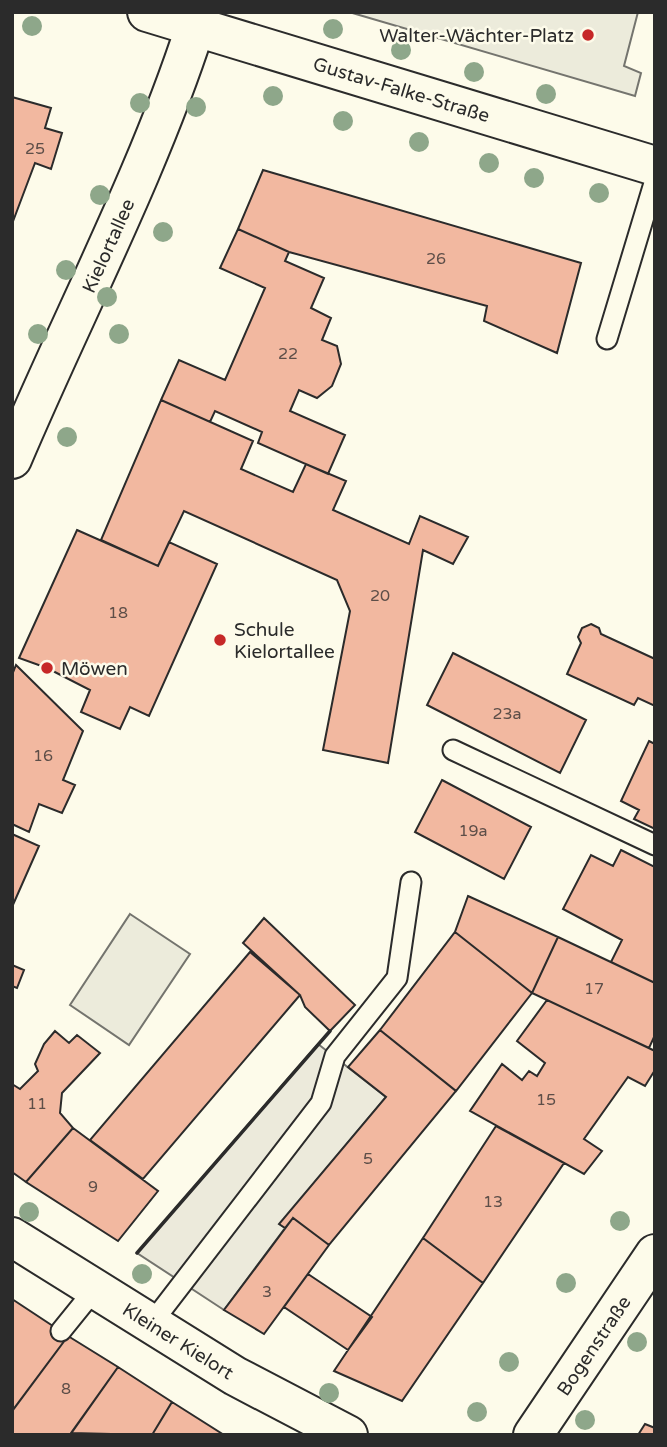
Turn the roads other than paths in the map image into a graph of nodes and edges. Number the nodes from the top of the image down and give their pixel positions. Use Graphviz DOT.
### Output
graph roads {
  1 [pos="147,12"];
  2 [pos="195,28"];
  3 [pos="655,166"];
  4 [pos="655,180"];
  5 [pos="607,339"];
  6 [pos="12,459"];
  7 [pos="453,750"];
  8 [pos="655,845"];
  9 [pos="411,882"];
  10 [pos="12,1237"];
  11 [pos="655,1254"];
  12 [pos="95,1289"];
  13 [pos="151,1324"];
  14 [pos="61,1331"];
  15 [pos="348,1435"];
  16 [pos="533,1435"];
  1 -- 2 [label="street, Gustav-Falke-Straße"];
  2 -- 3 [label="street, Gustav-Falke-Straße"];
  2 -- 6 [label="street, Kielortallee"];
  4 -- 5 [label="lane"];
  7 -- 8 [label="lane"];
  9 -- 13 [label="lane"];
  10 -- 12 [label="street, Kleiner Kielort"];
  11 -- 16 [label="street, Bogenstraße"];
  12 -- 13 [label="street, Kleiner Kielort"];
  12 -- 14 [label="lane"];
  13 -- 15 [label="street, Kleiner Kielort"];
}
